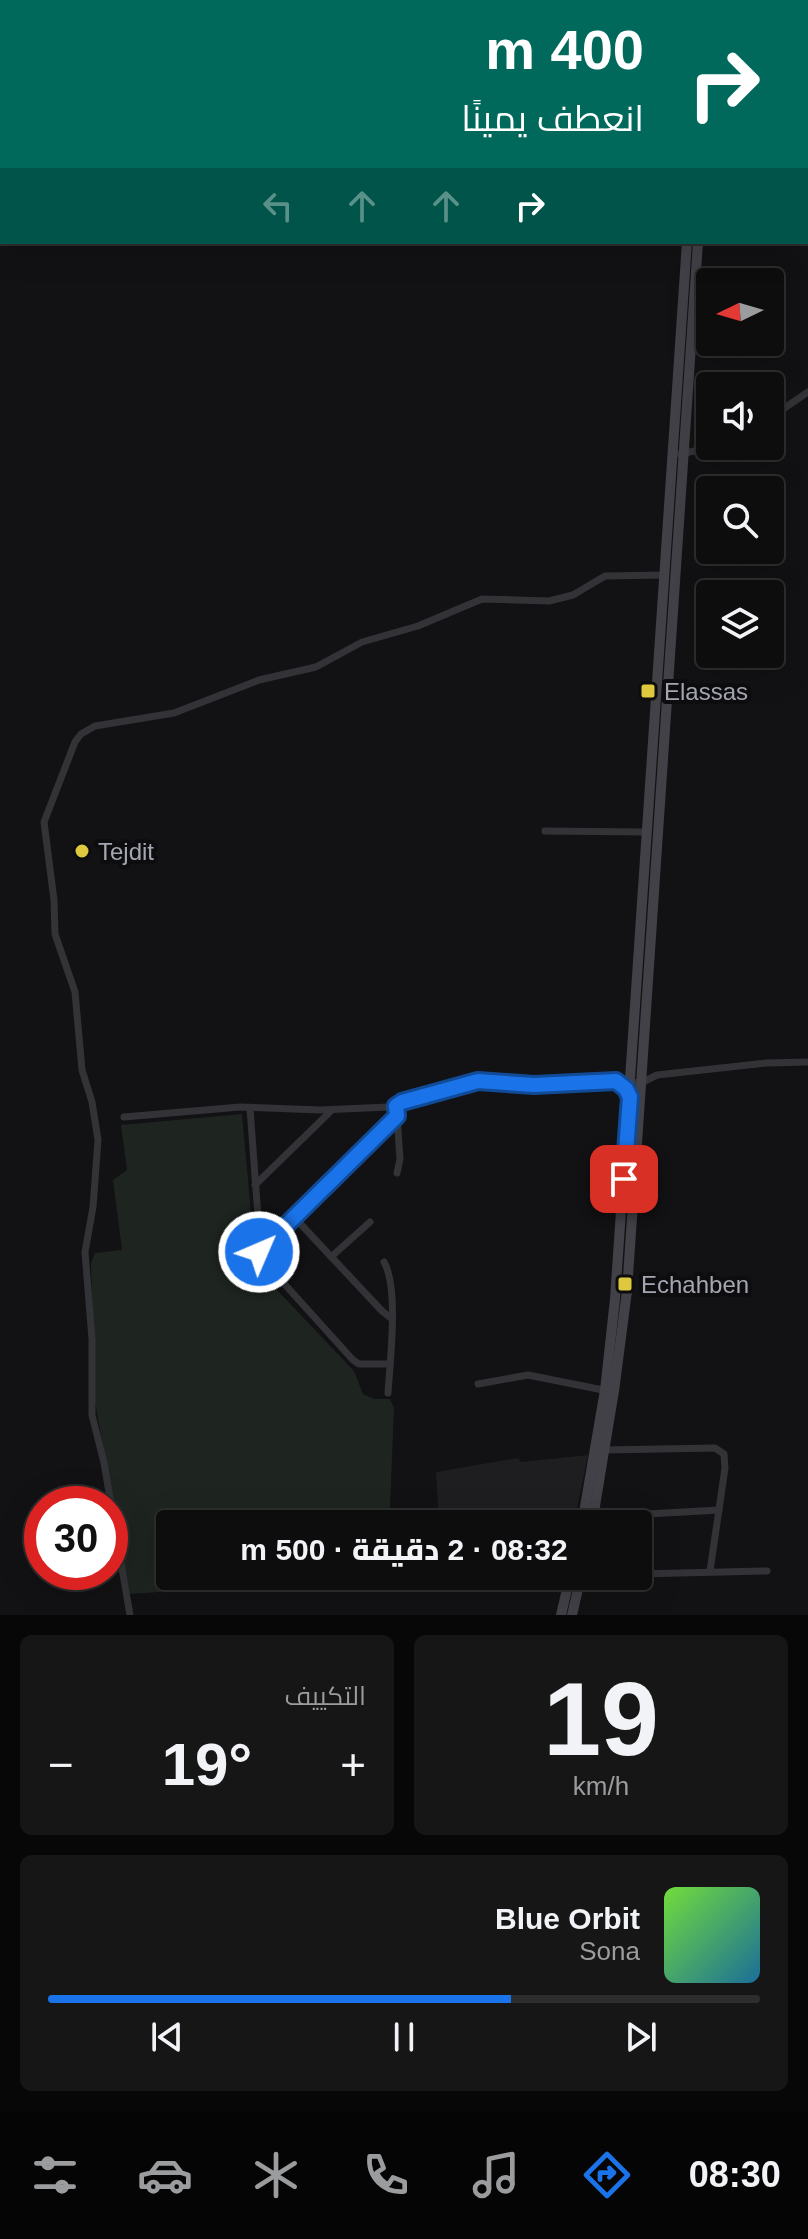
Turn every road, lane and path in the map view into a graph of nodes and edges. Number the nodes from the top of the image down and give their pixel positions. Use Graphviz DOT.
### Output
graph roads {
  1 [pos="687,244"];
  2 [pos="698,244"];
  3 [pos="808,392"];
  4 [pos="784,408"];
  5 [pos="696,451"];
  6 [pos="679,454"];
  7 [pos="665,575"];
  8 [pos="655,779"];
  9 [pos="545,831"];
  10 [pos="646,832"];
  11 [pos="643,1061"];
  12 [pos="808,1062"];
  13 [pos="632,1070"];
  14 [pos="657,1075"];
  15 [pos="616,1081"];
  16 [pos="636,1083"];
  17 [pos="630,1097"];
  18 [pos="396,1106"];
  19 [pos="250,1108"];
  20 [pos="332,1110"];
  21 [pos="397,1116"];
  22 [pos="124,1117"];
  23 [pos="397,1173"];
  24 [pos="255,1185"];
  25 [pos="294,1217"];
  26 [pos="370,1222"];
  27 [pos="259,1252"];
  28 [pos="331,1257"];
  29 [pos="623,1261"];
  30 [pos="384,1262"];
  31 [pos="392,1319"];
  32 [pos="390,1364"];
  33 [pos="478,1384"];
  34 [pos="610,1391"];
  35 [pos="388,1393"];
  36 [pos="605,1450"];
  37 [pos="585,1510"];
  38 [pos="595,1510"];
  39 [pos="719,1510"];
  40 [pos="652,1515"];
  41 [pos="710,1571"];
  42 [pos="767,1571"];
  43 [pos="652,1573"];
  44 [pos="567,1590"];
  45 [pos="578,1590"];
  46 [pos="130,1615"];
  47 [pos="561,1615"];
  48 [pos="572,1615"];
  1 -- 6 [label="main road"];
  2 -- 6 [label="main road"];
  3 -- 4 [label="street"];
  5 -- 6 [label="street"];
  6 -- 7 [label="main road"];
  6 -- 8 [label="main road"];
  7 -- 8 [label="main road"];
  7 -- 46 [label="street"];
  8 -- 10 [label="main road"];
  8 -- 11 [label="main road"];
  9 -- 10 [label="street"];
  10 -- 13 [label="main road"];
  11 -- 14 [label="street"];
  11 -- 16 [label="main road"];
  12 -- 14 [label="street"];
  13 -- 15 [label="street"];
  13 -- 16 [label="main road"];
  14 -- 16 [label="street"];
  15 -- 16 [label="street"];
  15 -- 17 [label="street"];
  15 -- 18 [label="street"];
  16 -- 17 [label="main road"];
  16 -- 29 [label="main road"];
  17 -- 29 [label="main road"];
  18 -- 20 [label="street"];
  18 -- 21 [label="street"];
  19 -- 20 [label="street"];
  19 -- 22 [label="street"];
  19 -- 24 [label="street"];
  20 -- 24 [label="street"];
  21 -- 23 [label="street"];
  21 -- 25 [label="street"];
  24 -- 27 [label="street"];
  25 -- 27 [label="street"];
  25 -- 28 [label="street"];
  26 -- 28 [label="street"];
  27 -- 32 [label="street"];
  28 -- 31 [label="street"];
  29 -- 34 [label="main road"];
  30 -- 31 [label="street"];
  31 -- 32 [label="street"];
  32 -- 35 [label="street"];
  33 -- 34 [label="street"];
  34 -- 36 [label="main road"];
  34 -- 37 [label="main road"];
  36 -- 38 [label="main road"];
  36 -- 39 [label="street"];
  39 -- 40 [label="street"];
  39 -- 41 [label="street"];
  41 -- 42 [label="street"];
  41 -- 43 [label="street"];
  44 -- 47 [label="main road"];
  45 -- 48 [label="main road"];
}
